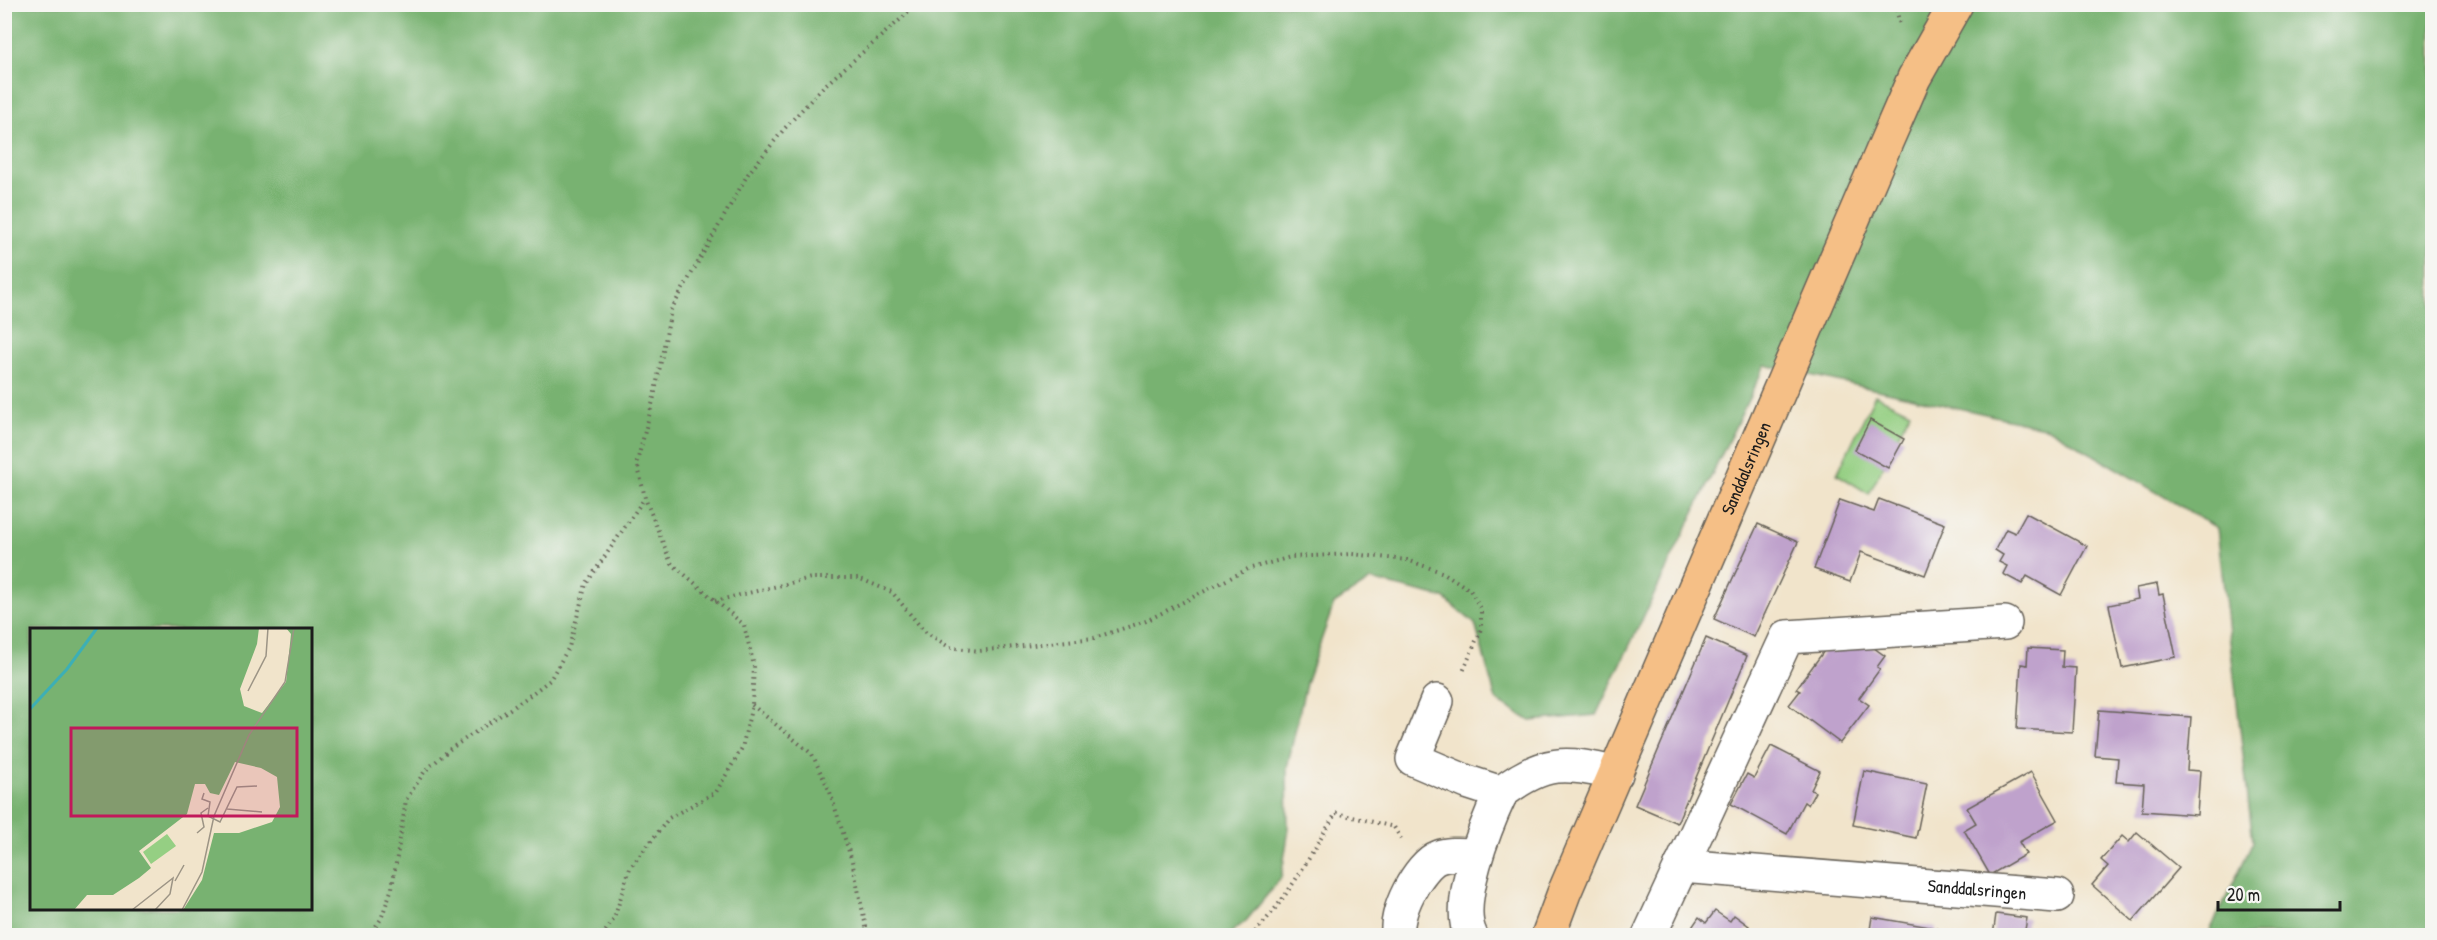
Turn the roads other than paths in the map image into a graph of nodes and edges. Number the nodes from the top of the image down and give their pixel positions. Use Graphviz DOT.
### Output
graph roads {
  1 [pos="1956,4"];
  2 [pos="2005,623"];
  3 [pos="1437,701"];
  4 [pos="1616,774"];
  5 [pos="1501,793"];
  6 [pos="1476,855"];
  7 [pos="1681,866"];
  8 [pos="2057,896"];
  9 [pos="1399,936"];
  10 [pos="1471,936"];
  11 [pos="1548,936"];
  12 [pos="1649,936"];
  1 -- 4 [label="main road, Sanddalsringen"];
  2 -- 7 [label="street"];
  3 -- 5 [label="street"];
  4 -- 5 [label="street"];
  4 -- 11 [label="main road, Sanddalsringen"];
  5 -- 6 [label="street"];
  6 -- 9 [label="street"];
  6 -- 10 [label="street"];
  7 -- 8 [label="street, Sanddalsringen"];
  7 -- 12 [label="street"];
}
